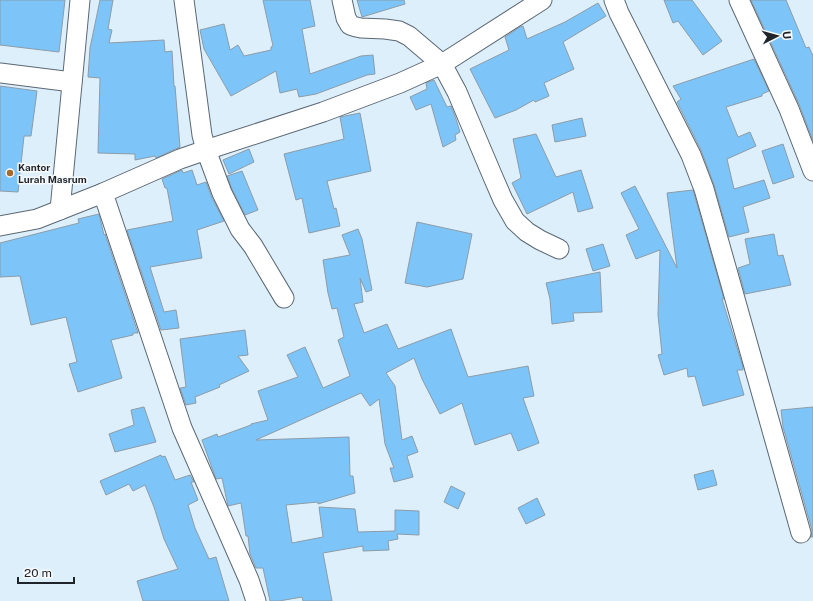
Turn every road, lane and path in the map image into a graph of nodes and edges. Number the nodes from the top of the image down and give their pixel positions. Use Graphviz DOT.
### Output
graph roads {
  1 [pos="80,0"];
  2 [pos="184,0"];
  3 [pos="342,0"];
  4 [pos="542,0"];
  5 [pos="614,0"];
  6 [pos="740,0"];
  7 [pos="442,64"];
  8 [pos="0,73"];
  9 [pos="72,82"];
  10 [pos="206,150"];
  11 [pos="813,171"];
  12 [pos="103,193"];
  13 [pos="60,210"];
  14 [pos="0,226"];
  15 [pos="559,249"];
  16 [pos="284,298"];
  17 [pos="801,533"];
  18 [pos="256,601"];
  1 -- 9 [label="street"];
  2 -- 10 [label="street"];
  3 -- 7 [label="street"];
  4 -- 7 [label="street"];
  5 -- 17 [label="street"];
  6 -- 11 [label="street"];
  7 -- 10 [label="street"];
  7 -- 15 [label="street"];
  8 -- 9 [label="street"];
  9 -- 13 [label="street"];
  10 -- 12 [label="street"];
  10 -- 16 [label="street"];
  12 -- 13 [label="street"];
  12 -- 18 [label="street"];
  13 -- 14 [label="street"];
}
